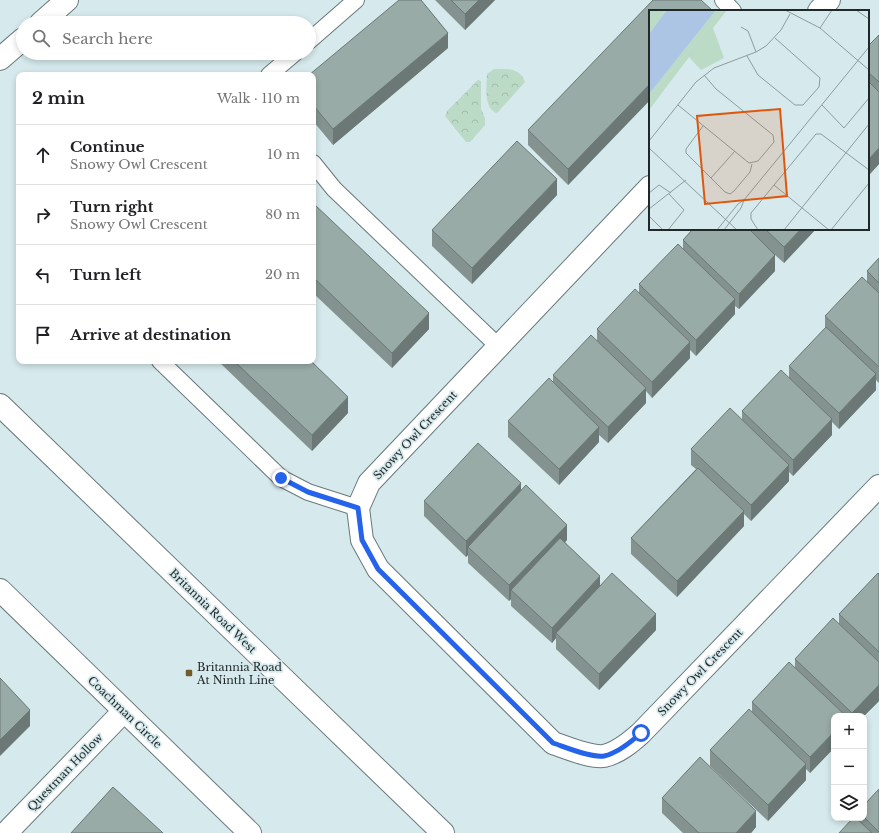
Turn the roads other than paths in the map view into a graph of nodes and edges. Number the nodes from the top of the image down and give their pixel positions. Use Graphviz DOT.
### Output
graph roads {
  1 [pos="67,0"];
  2 [pos="356,0"];
  3 [pos="723,0"];
  4 [pos="829,0"];
  5 [pos="732,10"];
  6 [pos="820,10"];
  7 [pos="49,16"];
  8 [pos="316,35"];
  9 [pos="16,45"];
  10 [pos="0,60"];
  11 [pos="287,60"];
  12 [pos="273,72"];
  13 [pos="316,167"];
  14 [pos="649,188"];
  15 [pos="498,346"];
  16 [pos="163,364"];
  17 [pos="0,405"];
  18 [pos="879,486"];
  19 [pos="358,508"];
  20 [pos="0,590"];
  21 [pos="124,711"];
  22 [pos="6,833"];
  23 [pos="250,833"];
  24 [pos="443,833"];
  1 -- 7 [label="street"];
  2 -- 8 [label="lane"];
  3 -- 5 [label="lane"];
  4 -- 6 [label="street"];
  9 -- 10 [label="street"];
  11 -- 12 [label="lane"];
  13 -- 15 [label="lane"];
  14 -- 15 [label="street, Snowy Owl Crescent"];
  15 -- 19 [label="street, Snowy Owl Crescent"];
  16 -- 19 [label="lane"];
  17 -- 24 [label="street, Britannia Road West"];
  18 -- 19 [label="street, Snowy Owl Crescent"];
  20 -- 21 [label="street, Coachman Circle"];
  21 -- 22 [label="street, Questman Hollow"];
  21 -- 23 [label="street, Coachman Circle"];
}
